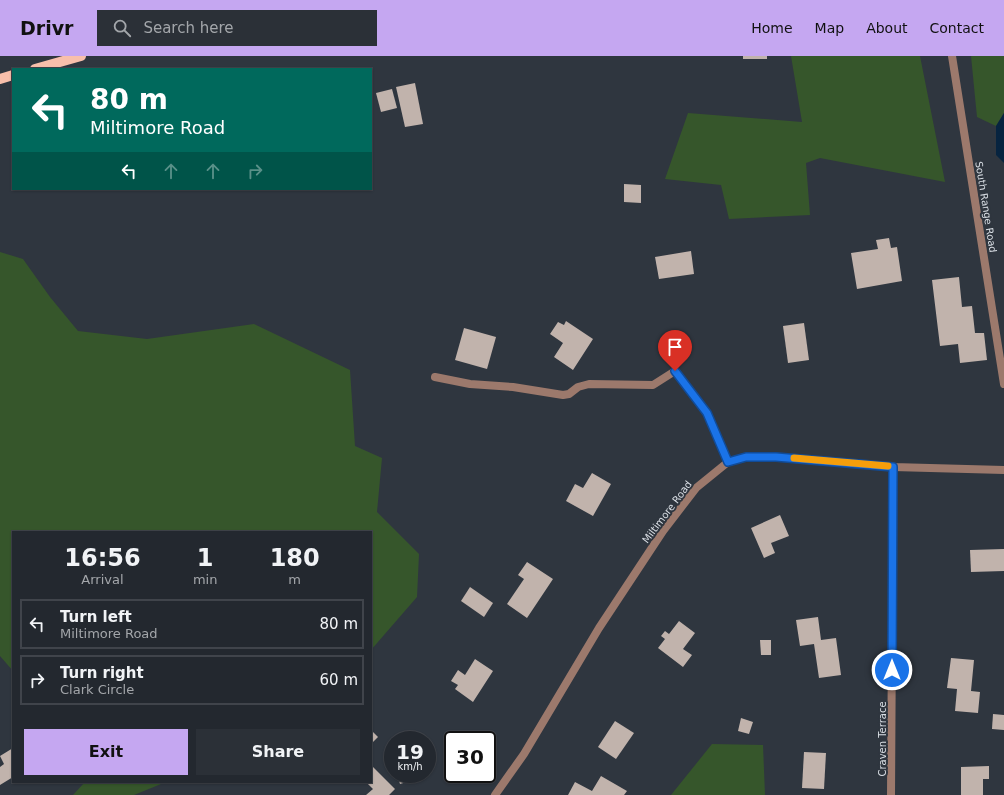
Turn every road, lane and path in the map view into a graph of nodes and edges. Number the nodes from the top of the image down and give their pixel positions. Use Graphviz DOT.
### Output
graph roads {
  1 [pos="81,56"];
  2 [pos="952,56"];
  3 [pos="38,68"];
  4 [pos="12,75"];
  5 [pos="0,79"];
  6 [pos="436,377"];
  7 [pos="1004,384"];
  8 [pos="728,462"];
  9 [pos="893,467"];
  10 [pos="1004,470"];
  11 [pos="495,795"];
  12 [pos="891,795"];
  1 -- 3 [label="main road"];
  2 -- 7 [label="street, South Range Road"];
  4 -- 5 [label="main road"];
  6 -- 8 [label="street"];
  8 -- 9 [label="street, Miltimore Road"];
  8 -- 11 [label="street, Miltimore Road"];
  9 -- 10 [label="street, Miltimore Road"];
  9 -- 12 [label="street, Craven Terrace"];
}
